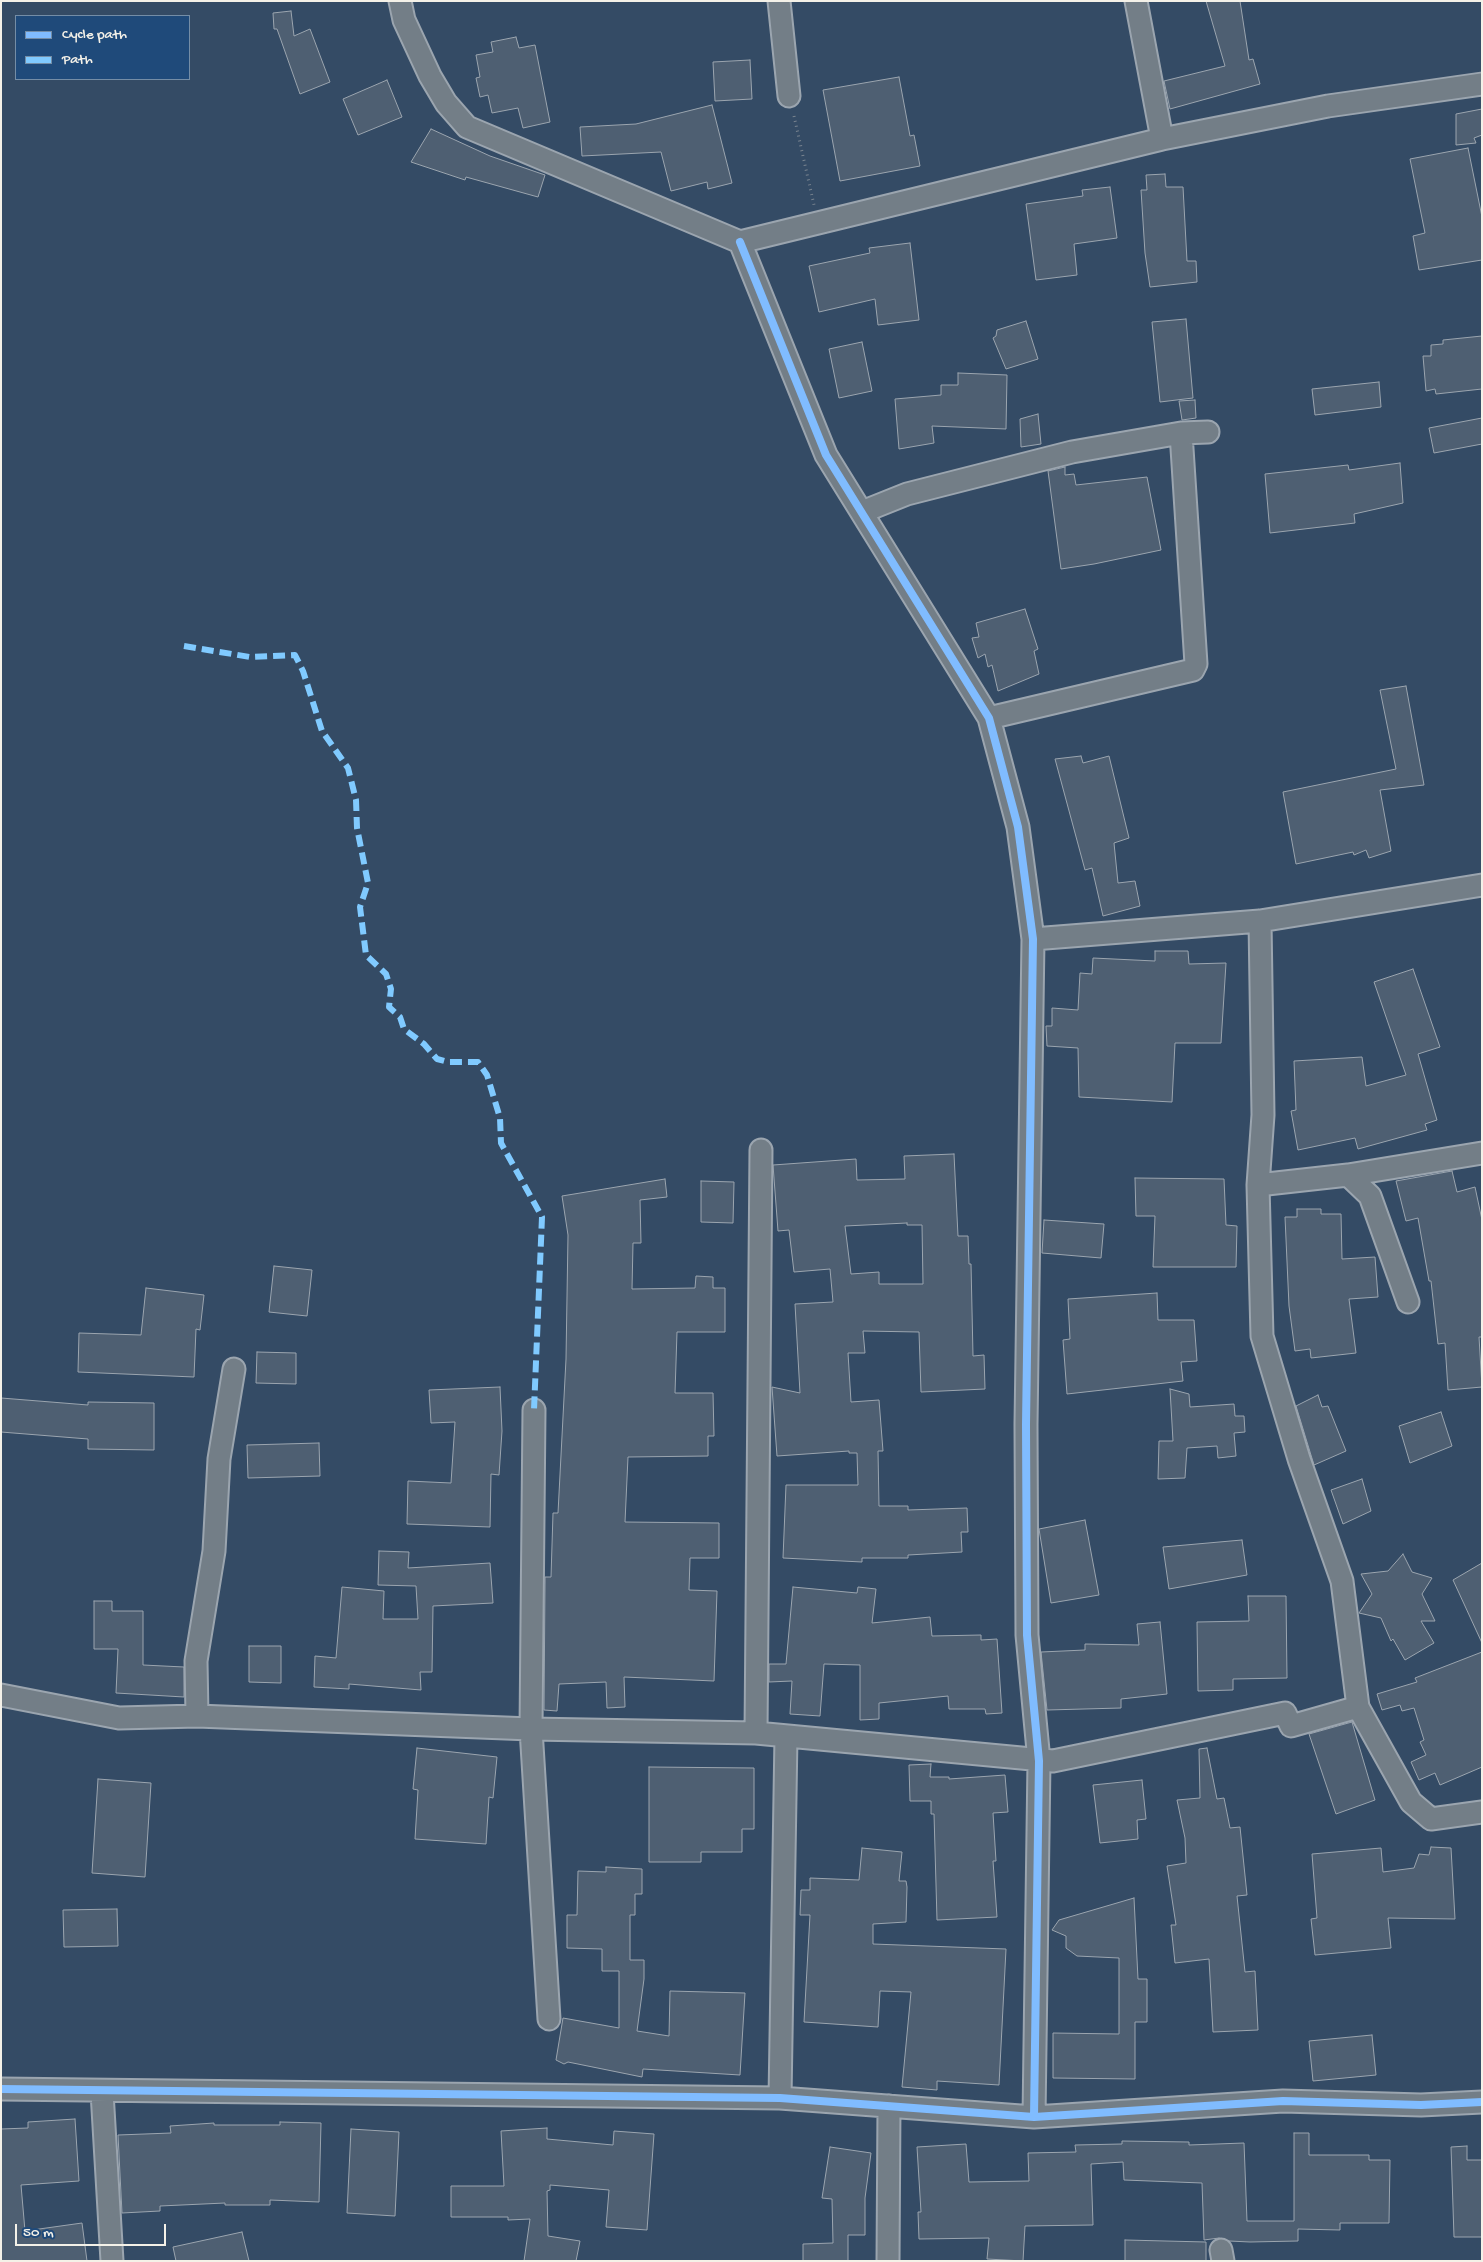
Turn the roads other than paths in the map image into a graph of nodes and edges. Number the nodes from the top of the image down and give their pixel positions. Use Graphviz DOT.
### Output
graph roads {
  1 [pos="400,1"];
  2 [pos="779,1"];
  3 [pos="1136,1"];
  4 [pos="1482,84"];
  5 [pos="789,96"];
  6 [pos="1162,139"];
  7 [pos="740,242"];
  8 [pos="1208,432"];
  9 [pos="1181,433"];
  10 [pos="862,512"];
  11 [pos="989,718"];
  12 [pos="1482,885"];
  13 [pos="1260,921"];
  14 [pos="1033,940"];
  15 [pos="761,1150"];
  16 [pos="1482,1152"];
  17 [pos="1348,1175"];
  18 [pos="1258,1184"];
  19 [pos="1408,1302"];
  20 [pos="233,1373"];
  21 [pos="534,1410"];
  22 [pos="1,1695"];
  23 [pos="1358,1707"];
  24 [pos="197,1716"];
  25 [pos="531,1729"];
  26 [pos="756,1733"];
  27 [pos="786,1736"];
  28 [pos="1039,1761"];
  29 [pos="1482,1812"];
  30 [pos="549,2019"];
  31 [pos="1,2089"];
  32 [pos="102,2092"];
  33 [pos="780,2098"];
  34 [pos="1482,2102"];
  35 [pos="889,2106"];
  36 [pos="1034,2118"];
  37 [pos="112,2261"];
  38 [pos="888,2261"];
  1 -- 7 [label="street"];
  2 -- 5 [label="street"];
  3 -- 6 [label="street"];
  4 -- 6 [label="street"];
  6 -- 7 [label="street"];
  7 -- 10 [label="street"];
  8 -- 9 [label="street"];
  9 -- 10 [label="street"];
  9 -- 11 [label="street"];
  10 -- 11 [label="street"];
  11 -- 14 [label="street"];
  12 -- 13 [label="street"];
  13 -- 14 [label="street"];
  13 -- 18 [label="street"];
  14 -- 28 [label="street"];
  15 -- 26 [label="street"];
  16 -- 17 [label="street"];
  17 -- 18 [label="street"];
  17 -- 19 [label="street"];
  18 -- 23 [label="street"];
  20 -- 24 [label="street"];
  21 -- 25 [label="street"];
  22 -- 24 [label="street"];
  23 -- 28 [label="street"];
  23 -- 29 [label="street"];
  24 -- 25 [label="street"];
  25 -- 26 [label="street"];
  25 -- 30 [label="street"];
  26 -- 27 [label="street"];
  27 -- 28 [label="street"];
  27 -- 33 [label="street"];
  28 -- 36 [label="street"];
  31 -- 32 [label="street"];
  32 -- 33 [label="street"];
  32 -- 37 [label="street"];
  33 -- 35 [label="street"];
  34 -- 36 [label="street"];
  35 -- 36 [label="street"];
  35 -- 38 [label="street"];
}
